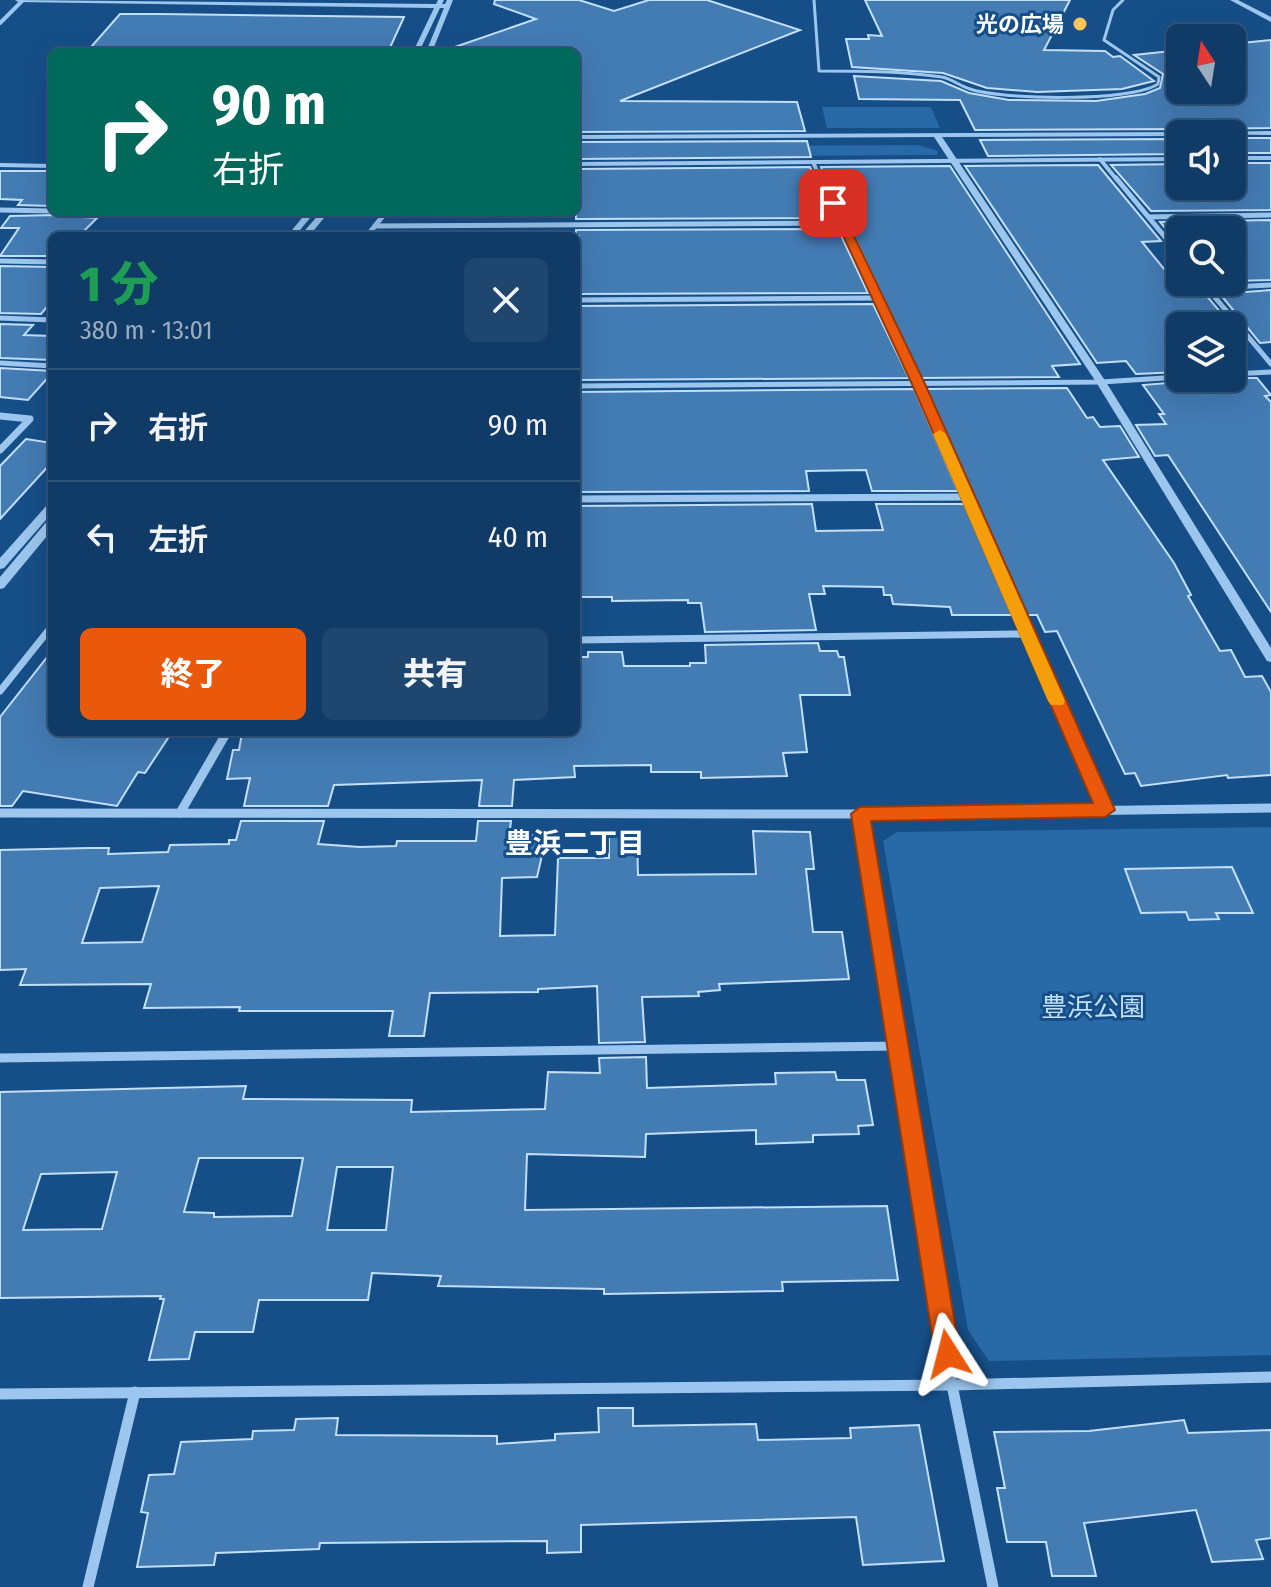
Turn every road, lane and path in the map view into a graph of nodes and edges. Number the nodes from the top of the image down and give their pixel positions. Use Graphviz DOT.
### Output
graph roads {
  1 [pos="21,0"];
  2 [pos="814,0"];
  3 [pos="1123,0"];
  4 [pos="1233,0"];
  5 [pos="439,3"];
  6 [pos="449,3"];
  7 [pos="1271,20"];
  8 [pos="0,23"];
  9 [pos="418,48"];
  10 [pos="431,48"];
  11 [pos="1246,133"];
  12 [pos="1271,133"];
  13 [pos="1166,134"];
  14 [pos="937,136"];
  15 [pos="580,137"];
  16 [pos="1246,158"];
  17 [pos="1271,158"];
  18 [pos="1100,159"];
  19 [pos="1166,159"];
  20 [pos="955,160"];
  21 [pos="813,162"];
  22 [pos="580,164"];
  23 [pos="0,165"];
  24 [pos="48,166"];
  25 [pos="0,210"];
  26 [pos="48,211"];
  27 [pos="1271,215"];
  28 [pos="308,216"];
  29 [pos="322,216"];
  30 [pos="383,216"];
  31 [pos="1149,217"];
  32 [pos="843,223"];
  33 [pos="375,226"];
  34 [pos="294,232"];
  35 [pos="308,232"];
  36 [pos="370,232"];
  37 [pos="1166,238"];
  38 [pos="0,261"];
  39 [pos="48,262"];
  40 [pos="1271,285"];
  41 [pos="1246,286"];
  42 [pos="1215,296"];
  43 [pos="877,298"];
  44 [pos="580,300"];
  45 [pos="0,318"];
  46 [pos="48,320"];
  47 [pos="0,363"];
  48 [pos="1271,364"];
  49 [pos="48,366"];
  50 [pos="1271,372"];
  51 [pos="1246,373"];
  52 [pos="1166,378"];
  53 [pos="1101,382"];
  54 [pos="918,384"];
  55 [pos="580,386"];
  56 [pos="0,416"];
  57 [pos="0,450"];
  58 [pos="967,497"];
  59 [pos="580,499"];
  60 [pos="48,511"];
  61 [pos="48,528"];
  62 [pos="0,565"];
  63 [pos="0,585"];
  64 [pos="48,631"];
  65 [pos="1027,634"];
  66 [pos="580,640"];
  67 [pos="1271,658"];
  68 [pos="0,691"];
  69 [pos="225,736"];
  70 [pos="1271,808"];
  71 [pos="1105,810"];
  72 [pos="0,813"];
  73 [pos="180,813"];
  74 [pos="860,814"];
  75 [pos="900,1046"];
  76 [pos="0,1058"];
  77 [pos="1271,1377"];
  78 [pos="952,1385"];
  79 [pos="135,1392"];
  80 [pos="0,1394"];
  81 [pos="88,1587"];
  82 [pos="993,1587"];
  1 -- 5 [label="street"];
  1 -- 8 [label="street"];
  2 -- 3 [label="lane"];
  4 -- 7 [label="street"];
  5 -- 6 [label="street"];
  5 -- 9 [label="street"];
  6 -- 10 [label="street"];
  11 -- 12 [label="street"];
  13 -- 14 [label="street"];
  14 -- 15 [label="street"];
  14 -- 20 [label="street"];
  16 -- 17 [label="street"];
  18 -- 19 [label="street"];
  18 -- 20 [label="street"];
  18 -- 31 [label="street"];
  20 -- 21 [label="street"];
  20 -- 53 [label="street"];
  21 -- 22 [label="street"];
  21 -- 32 [label="street"];
  23 -- 24 [label="street"];
  25 -- 26 [label="street"];
  27 -- 31 [label="street"];
  28 -- 34 [label="street"];
  29 -- 35 [label="street"];
  30 -- 33 [label="street"];
  31 -- 37 [label="street"];
  32 -- 33 [label="street"];
  32 -- 43 [label="street"];
  33 -- 36 [label="street"];
  38 -- 39 [label="street"];
  40 -- 41 [label="street"];
  42 -- 48 [label="street"];
  43 -- 44 [label="street"];
  43 -- 54 [label="street"];
  45 -- 46 [label="street"];
  47 -- 49 [label="street"];
  50 -- 51 [label="street"];
  52 -- 53 [label="street"];
  53 -- 54 [label="street"];
  53 -- 67 [label="street"];
  54 -- 55 [label="street"];
  54 -- 58 [label="street"];
  56 -- 57 [label="street"];
  58 -- 59 [label="street"];
  58 -- 65 [label="street"];
  60 -- 62 [label="street"];
  61 -- 63 [label="street"];
  64 -- 68 [label="street"];
  65 -- 66 [label="street"];
  65 -- 71 [label="street"];
  69 -- 73 [label="street"];
  70 -- 71 [label="street"];
  71 -- 74 [label="street"];
  72 -- 73 [label="street"];
  73 -- 74 [label="street"];
  74 -- 75 [label="street"];
  75 -- 76 [label="street"];
  75 -- 78 [label="street"];
  77 -- 78 [label="street"];
  78 -- 79 [label="street"];
  78 -- 82 [label="street"];
  79 -- 80 [label="street"];
  79 -- 81 [label="street"];
}
